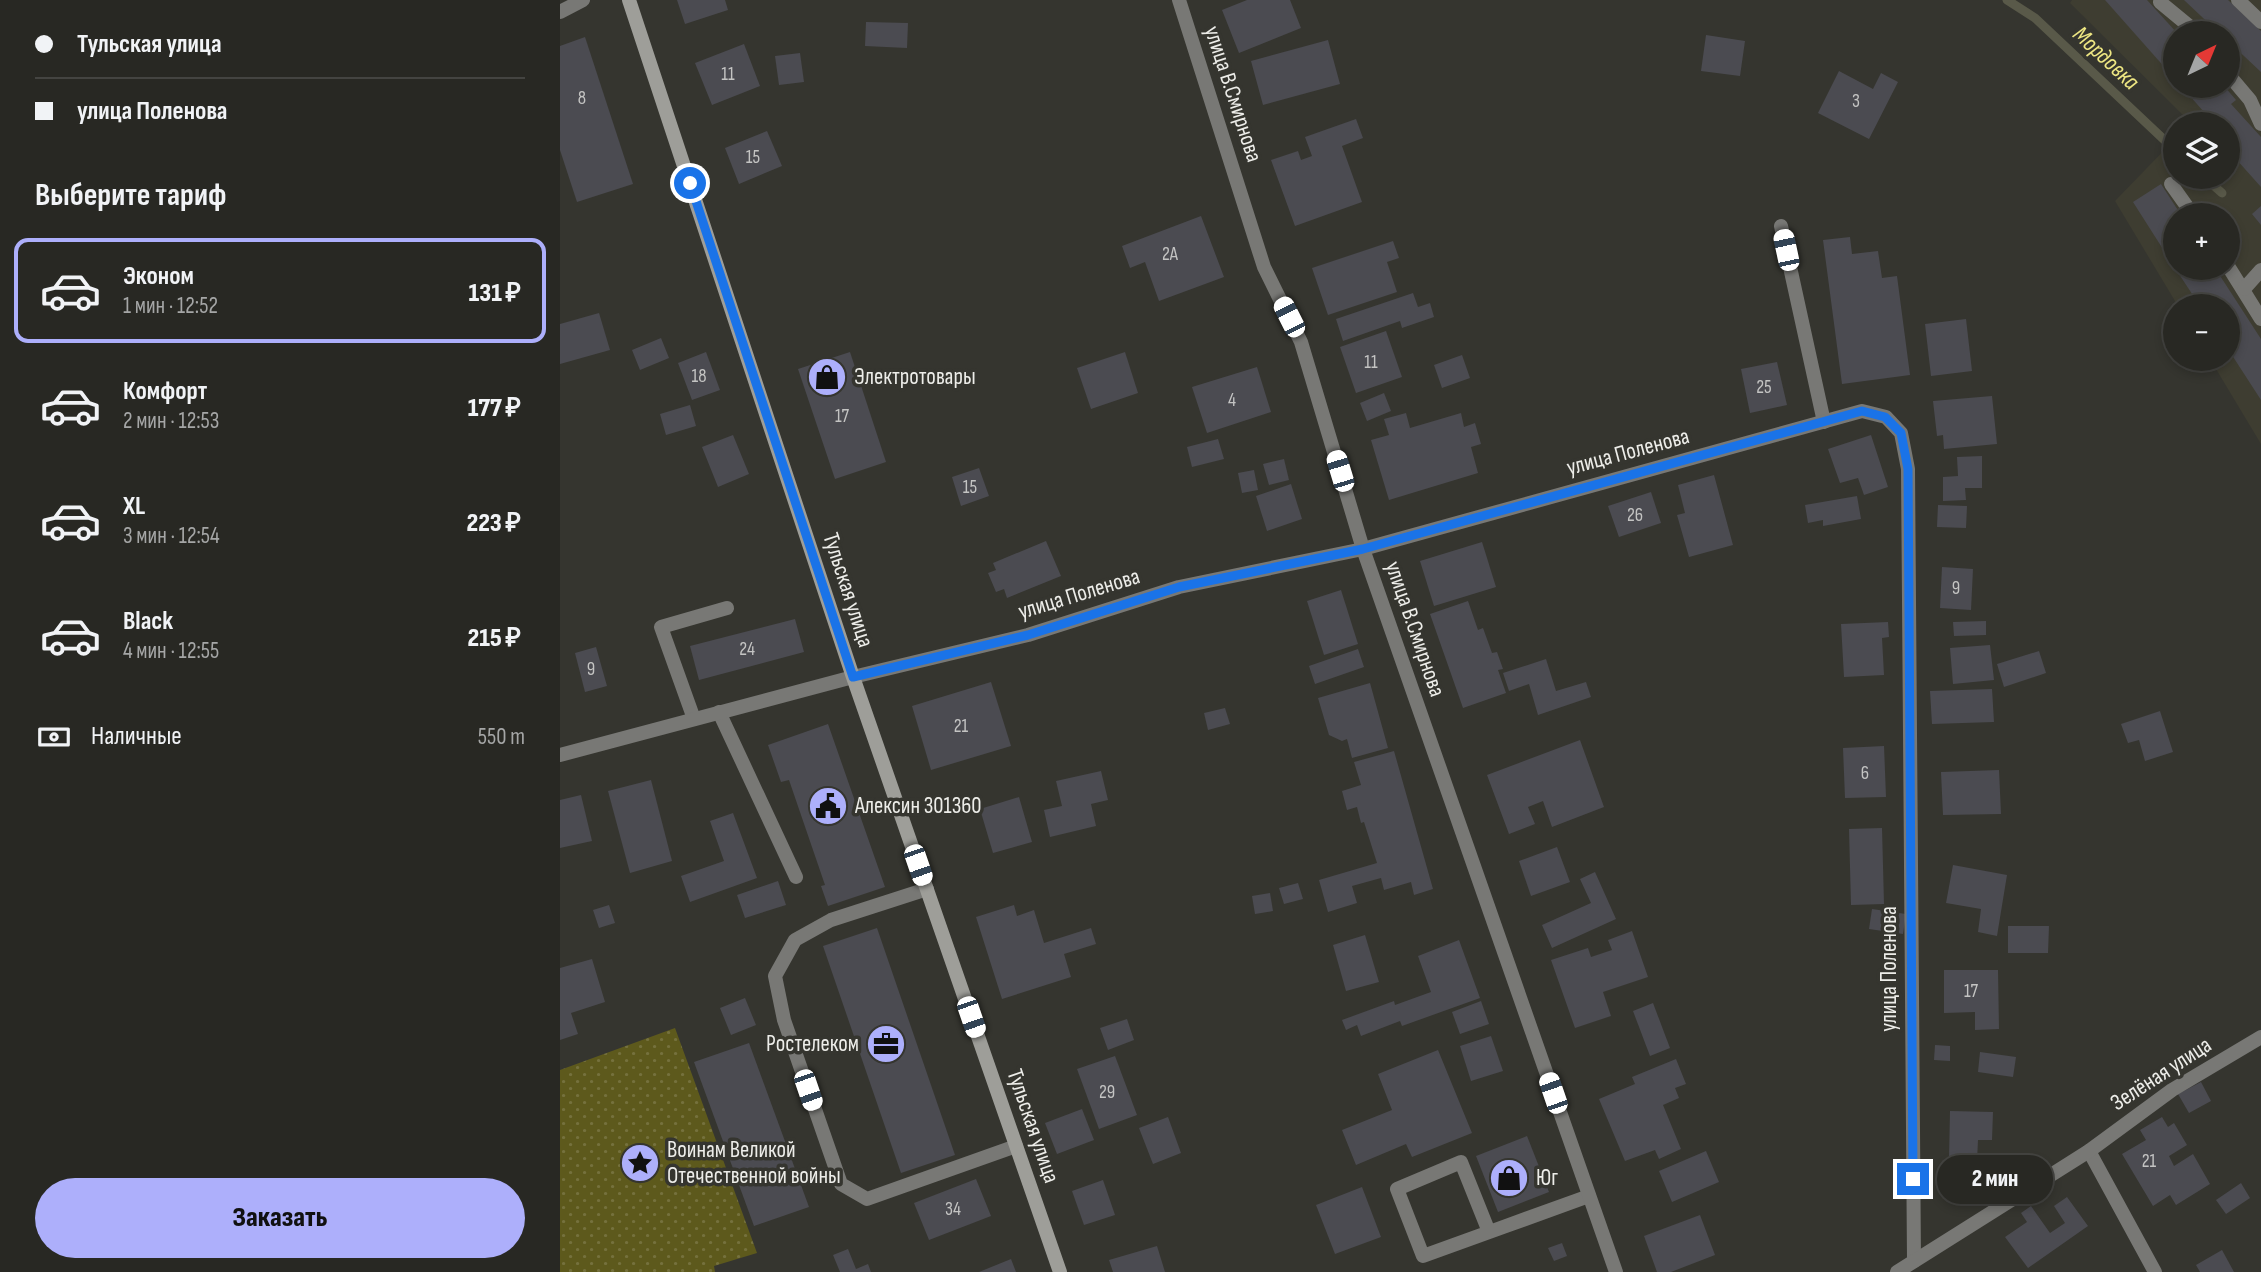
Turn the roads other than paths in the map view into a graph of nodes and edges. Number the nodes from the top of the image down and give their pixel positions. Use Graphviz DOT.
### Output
graph roads {
  1 [pos="583,0"];
  2 [pos="629,0"];
  3 [pos="1179,0"];
  4 [pos="2238,0"];
  5 [pos="2160,2"];
  6 [pos="560,12"];
  7 [pos="2183,21"];
  8 [pos="2261,22"];
  9 [pos="2240,88"];
  10 [pos="2261,124"];
  11 [pos="1781,226"];
  12 [pos="2261,270"];
  13 [pos="2238,280"];
  14 [pos="2244,289"];
  15 [pos="2261,319"];
  16 [pos="1824,422"];
  17 [pos="1363,549"];
  18 [pos="727,608"];
  19 [pos="853,677"];
  20 [pos="719,712"];
  21 [pos="694,719"];
  22 [pos="560,755"];
  23 [pos="796,877"];
  24 [pos="927,889"];
  25 [pos="2261,1037"];
  26 [pos="1016,1146"];
  27 [pos="2089,1151"];
  28 [pos="1589,1196"];
  29 [pos="1489,1232"];
  30 [pos="1914,1261"];
  31 [pos="1060,1272"];
  32 [pos="1616,1272"];
  33 [pos="1896,1272"];
  34 [pos="2155,1272"];
  1 -- 6 [label="street"];
  2 -- 19 [label="main road, Тульская улица"];
  3 -- 17 [label="street, улица В.Смирнова"];
  4 -- 8 [label="street"];
  5 -- 7 [label="street"];
  9 -- 10 [label="street"];
  11 -- 16 [label="street"];
  12 -- 14 [label="street"];
  13 -- 14 [label="street"];
  14 -- 15 [label="street"];
  16 -- 17 [label="street, улица Поленова"];
  16 -- 30 [label="street, улица Поленова"];
  17 -- 19 [label="street, улица Поленова"];
  17 -- 28 [label="street, улица В.Смирнова"];
  18 -- 21 [label="street"];
  19 -- 20 [label="street, улица Поленова"];
  19 -- 24 [label="main road, Тульская улица"];
  20 -- 21 [label="street, улица Поленова"];
  20 -- 23 [label="street"];
  21 -- 22 [label="street, улица Поленова"];
  24 -- 26 [label="main road, Тульская улица"];
  24 -- 26 [label="street"];
  25 -- 27 [label="street, Зелёная улица"];
  26 -- 31 [label="main road, Тульская улица"];
  27 -- 30 [label="street, Зелёная улица"];
  27 -- 34 [label="street"];
  28 -- 29 [label="street"];
  28 -- 32 [label="street, улица В.Смирнова"];
  29 -- 29 [label="street"];
  30 -- 33 [label="street, Зелёная улица"];
}
